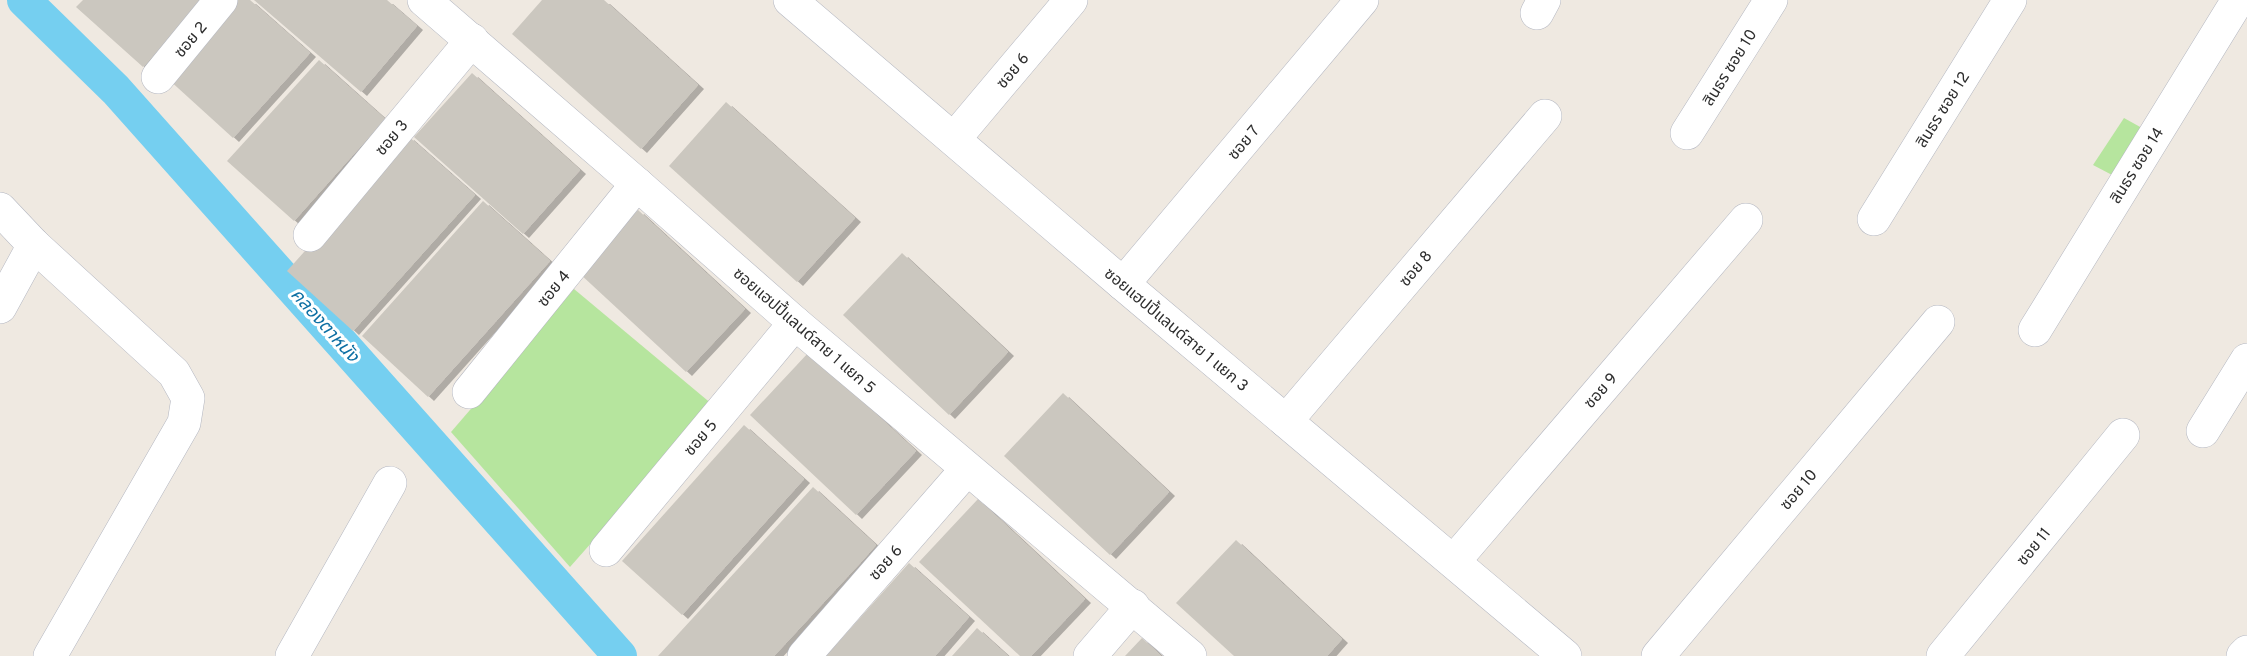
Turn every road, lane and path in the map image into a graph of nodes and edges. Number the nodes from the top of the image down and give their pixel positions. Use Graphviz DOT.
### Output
graph roads {
  1 [pos="222,0"];
  2 [pos="424,0"];
  3 [pos="792,0"];
  4 [pos="1071,0"];
  5 [pos="1362,0"];
  6 [pos="1771,0"];
  7 [pos="2010,0"];
  8 [pos="2238,0"];
  9 [pos="472,40"];
  10 [pos="158,77"];
  11 [pos="1545,116"];
  12 [pos="1687,133"];
  13 [pos="954,139"];
  14 [pos="637,184"];
  15 [pos="0,209"];
  16 [pos="1874,219"];
  17 [pos="1746,220"];
  18 [pos="310,235"];
  19 [pos="34,244"];
  20 [pos="1123,284"];
  21 [pos="0,307"];
  22 [pos="1938,322"];
  23 [pos="795,323"];
  24 [pos="2034,330"];
  25 [pos="2247,360"];
  26 [pos="469,392"];
  27 [pos="1286,421"];
  28 [pos="2203,431"];
  29 [pos="2123,435"];
  30 [pos="967,469"];
  31 [pos="390,483"];
  32 [pos="606,550"];
  33 [pos="1454,561"];
  34 [pos="1133,606"];
  35 [pos="2247,652"];
  36 [pos="50,656"];
  37 [pos="292,656"];
  38 [pos="804,656"];
  39 [pos="1090,656"];
  40 [pos="1190,656"];
  41 [pos="1565,656"];
  42 [pos="1658,656"];
  43 [pos="1943,656"];
  44 [pos="2243,656"];
  1 -- 10 [label="street, ซอย 2"];
  2 -- 9 [label="street, ซอยแฮปปี้แลนด์สาย 1 แยก 5"];
  3 -- 13 [label="street, ซอยแฮปปี้แลนด์สาย 1 แยก 3"];
  4 -- 13 [label="street, ซอย 6"];
  5 -- 20 [label="street, ซอย 7"];
  6 -- 12 [label="street, สินธร ซอย 10"];
  7 -- 16 [label="street, สินธร ซอย 12"];
  8 -- 24 [label="street, สินธร ซอย 14"];
  9 -- 14 [label="street, ซอยแฮปปี้แลนด์สาย 1 แยก 5"];
  9 -- 18 [label="street, ซอย 3"];
  11 -- 27 [label="street, ซอย 8"];
  13 -- 20 [label="street, ซอยแฮปปี้แลนด์สาย 1 แยก 3"];
  14 -- 23 [label="street, ซอยแฮปปี้แลนด์สาย 1 แยก 5"];
  14 -- 26 [label="street, ซอย 4"];
  15 -- 19 [label="street"];
  17 -- 33 [label="street, ซอย 9"];
  19 -- 21 [label="street"];
  19 -- 36 [label="street"];
  20 -- 27 [label="street, ซอยแฮปปี้แลนด์สาย 1 แยก 3"];
  22 -- 42 [label="street, ซอย 10"];
  23 -- 30 [label="street, ซอยแฮปปี้แลนด์สาย 1 แยก 5"];
  23 -- 32 [label="street, ซอย 5"];
  25 -- 28 [label="street"];
  27 -- 33 [label="street, ซอยแฮปปี้แลนด์สาย 1 แยก 3"];
  29 -- 43 [label="street, ซอย 11"];
  30 -- 34 [label="street, ซอยแฮปปี้แลนด์สาย 1 แยก 5"];
  30 -- 38 [label="street, ซอย 6"];
  31 -- 37 [label="street"];
  33 -- 41 [label="street, ซอยแฮปปี้แลนด์สาย 1 แยก 3"];
  34 -- 39 [label="street"];
  34 -- 40 [label="street, ซอยแฮปปี้แลนด์สาย 1 แยก 5"];
  35 -- 44 [label="street"];
}
